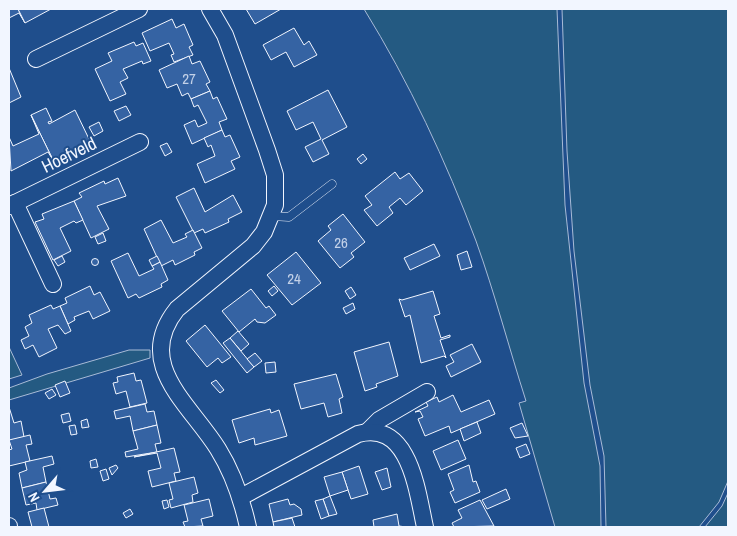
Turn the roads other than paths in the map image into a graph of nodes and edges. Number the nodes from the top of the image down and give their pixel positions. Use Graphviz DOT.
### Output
graph roads {
  1 [pos="139,9"];
  2 [pos="210,9"];
  3 [pos="36,59"];
  4 [pos="140,142"];
  5 [pos="332,184"];
  6 [pos="12,205"];
  7 [pos="271,216"];
  8 [pos="53,284"];
  9 [pos="427,392"];
  10 [pos="368,432"];
  11 [pos="241,498"];
  12 [pos="248,527"];
  13 [pos="425,527"];
  1 -- 3 [label="street"];
  2 -- 7 [label="street"];
  4 -- 6 [label="street, Hoefveld"];
  5 -- 7 [label="lane"];
  6 -- 8 [label="street, Hoefveld"];
  7 -- 11 [label="street"];
  9 -- 10 [label="street"];
  10 -- 11 [label="street"];
  10 -- 13 [label="street"];
  11 -- 12 [label="street"];
}
